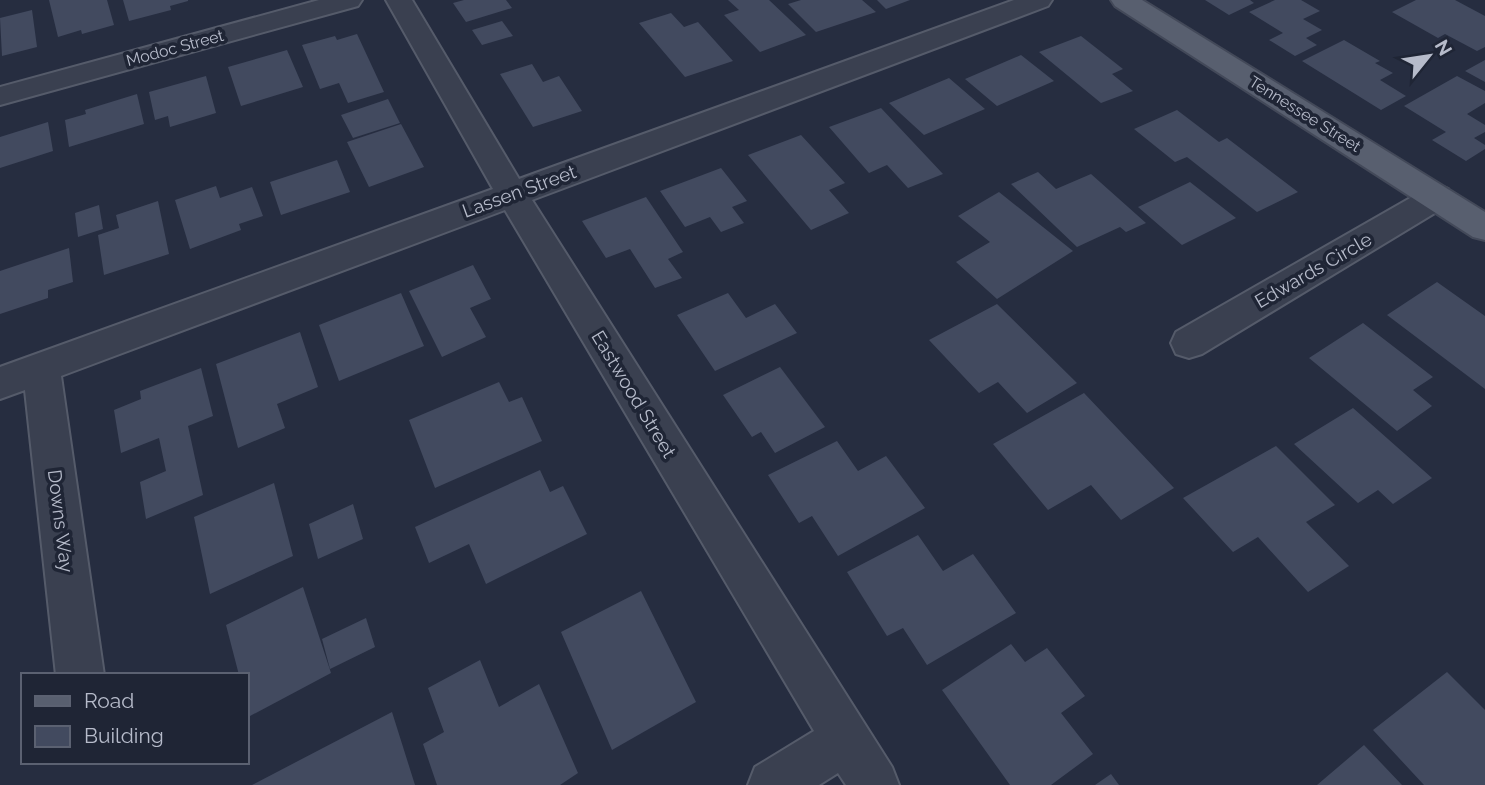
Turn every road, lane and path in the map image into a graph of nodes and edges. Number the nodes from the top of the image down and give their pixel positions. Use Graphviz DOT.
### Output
graph roads {
  1 [pos="349,0"];
  2 [pos="398,0"];
  3 [pos="1039,0"];
  4 [pos="1124,0"];
  5 [pos="0,96"];
  6 [pos="512,194"];
  7 [pos="1437,197"];
  8 [pos="1485,228"];
  9 [pos="1189,343"];
  10 [pos="41,368"];
  11 [pos="0,383"];
  12 [pos="80,673"];
  13 [pos="845,740"];
  14 [pos="773,785"];
  15 [pos="874,785"];
  1 -- 5 [label="street, Modoc Street"];
  2 -- 6 [label="street, Eastwood Street"];
  3 -- 6 [label="street, Lassen Street"];
  4 -- 7 [label="main road, Tennessee Street"];
  6 -- 10 [label="street, Lassen Street"];
  6 -- 13 [label="street, Eastwood Street"];
  7 -- 8 [label="main road, Tennessee Street"];
  7 -- 9 [label="street, Edwards Circle"];
  10 -- 11 [label="street, Lassen Street"];
  10 -- 12 [label="street, Downs Way"];
  13 -- 14 [label="street"];
  13 -- 15 [label="street, Eastwood Street"];
}
